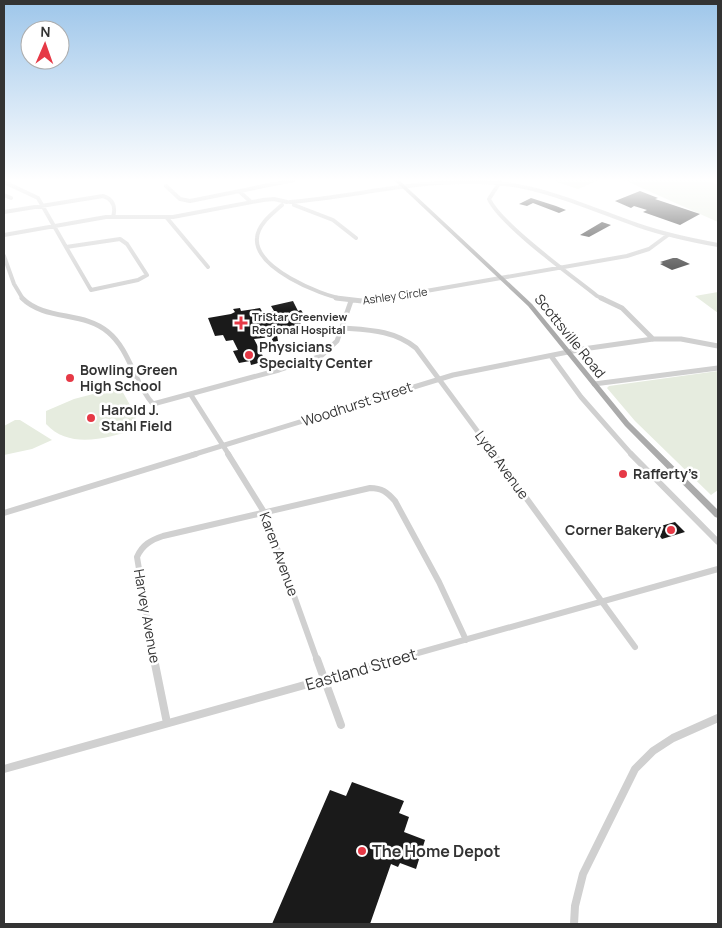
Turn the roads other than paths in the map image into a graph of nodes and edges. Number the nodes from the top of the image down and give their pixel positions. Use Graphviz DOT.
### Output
graph roads {
  1 [pos="53,223"];
  2 [pos="72,223"];
  3 [pos="172,223"];
  4 [pos="266,223"];
  5 [pos="337,223"];
  6 [pos="442,223"];
  7 [pos="510,223"];
  8 [pos="626,223"];
  9 [pos="55,226"];
  10 [pos="4,236"];
  11 [pos="666,236"];
  12 [pos="356,238"];
  13 [pos="718,246"];
  14 [pos="66,247"];
  15 [pos="4,256"];
  16 [pos="208,266"];
  17 [pos="564,268"];
  18 [pos="502,279"];
  19 [pos="351,301"];
  20 [pos="342,328"];
  21 [pos="653,339"];
  22 [pos="718,347"];
  23 [pos="569,352"];
  24 [pos="552,356"];
  25 [pos="718,368"];
  26 [pos="440,378"];
  27 [pos="594,384"];
  28 [pos="191,395"];
  29 [pos="223,446"];
  30 [pos="264,512"];
  31 [pos="4,513"];
  32 [pos="718,515"];
  33 [pos="718,542"];
  34 [pos="718,569"];
  35 [pos="602,602"];
  36 [pos="466,640"];
  37 [pos="635,647"];
  38 [pos="324,680"];
  39 [pos="718,718"];
  40 [pos="167,723"];
  41 [pos="342,725"];
  42 [pos="4,769"];
  43 [pos="574,924"];
  1 -- 9 [label="street"];
  2 -- 9 [label="street"];
  3 -- 16 [label="street"];
  4 -- 19 [label="street, Ashley Circle"];
  5 -- 12 [label="street"];
  6 -- 18 [label="main road, Scottsville Road"];
  7 -- 17 [label="street"];
  8 -- 11 [label="street"];
  9 -- 10 [label="street"];
  9 -- 14 [label="street"];
  11 -- 13 [label="street"];
  11 -- 17 [label="street, Ashley Circle"];
  14 -- 14 [label="street"];
  15 -- 28 [label="street"];
  17 -- 18 [label="street, Ashley Circle"];
  17 -- 21 [label="street"];
  18 -- 19 [label="street, Ashley Circle"];
  18 -- 23 [label="main road, Scottsville Road"];
  19 -- 20 [label="street"];
  20 -- 26 [label="street, Lyda Avenue"];
  20 -- 28 [label="street"];
  21 -- 22 [label="street, Woodhurst Street"];
  21 -- 23 [label="street, Woodhurst Street"];
  23 -- 24 [label="street, Woodhurst Street"];
  23 -- 27 [label="main road, Scottsville Road"];
  24 -- 26 [label="street, Woodhurst Street"];
  24 -- 33 [label="street"];
  25 -- 27 [label="street"];
  26 -- 29 [label="street, Woodhurst Street"];
  26 -- 35 [label="street, Lyda Avenue"];
  27 -- 32 [label="main road, Scottsville Road"];
  28 -- 29 [label="street, Karen Avenue"];
  29 -- 30 [label="street, Karen Avenue"];
  29 -- 31 [label="street, Woodhurst Street"];
  30 -- 36 [label="street, Harvey Avenue"];
  30 -- 38 [label="street, Karen Avenue"];
  30 -- 40 [label="street, Harvey Avenue"];
  34 -- 35 [label="street, Eastland Street"];
  35 -- 36 [label="street, Eastland Street"];
  35 -- 37 [label="street, Lyda Avenue"];
  36 -- 38 [label="street, Eastland Street"];
  38 -- 40 [label="street, Eastland Street"];
  38 -- 41 [label="street, Karen Avenue"];
  39 -- 43 [label="street"];
  40 -- 42 [label="street, Eastland Street"];
}
